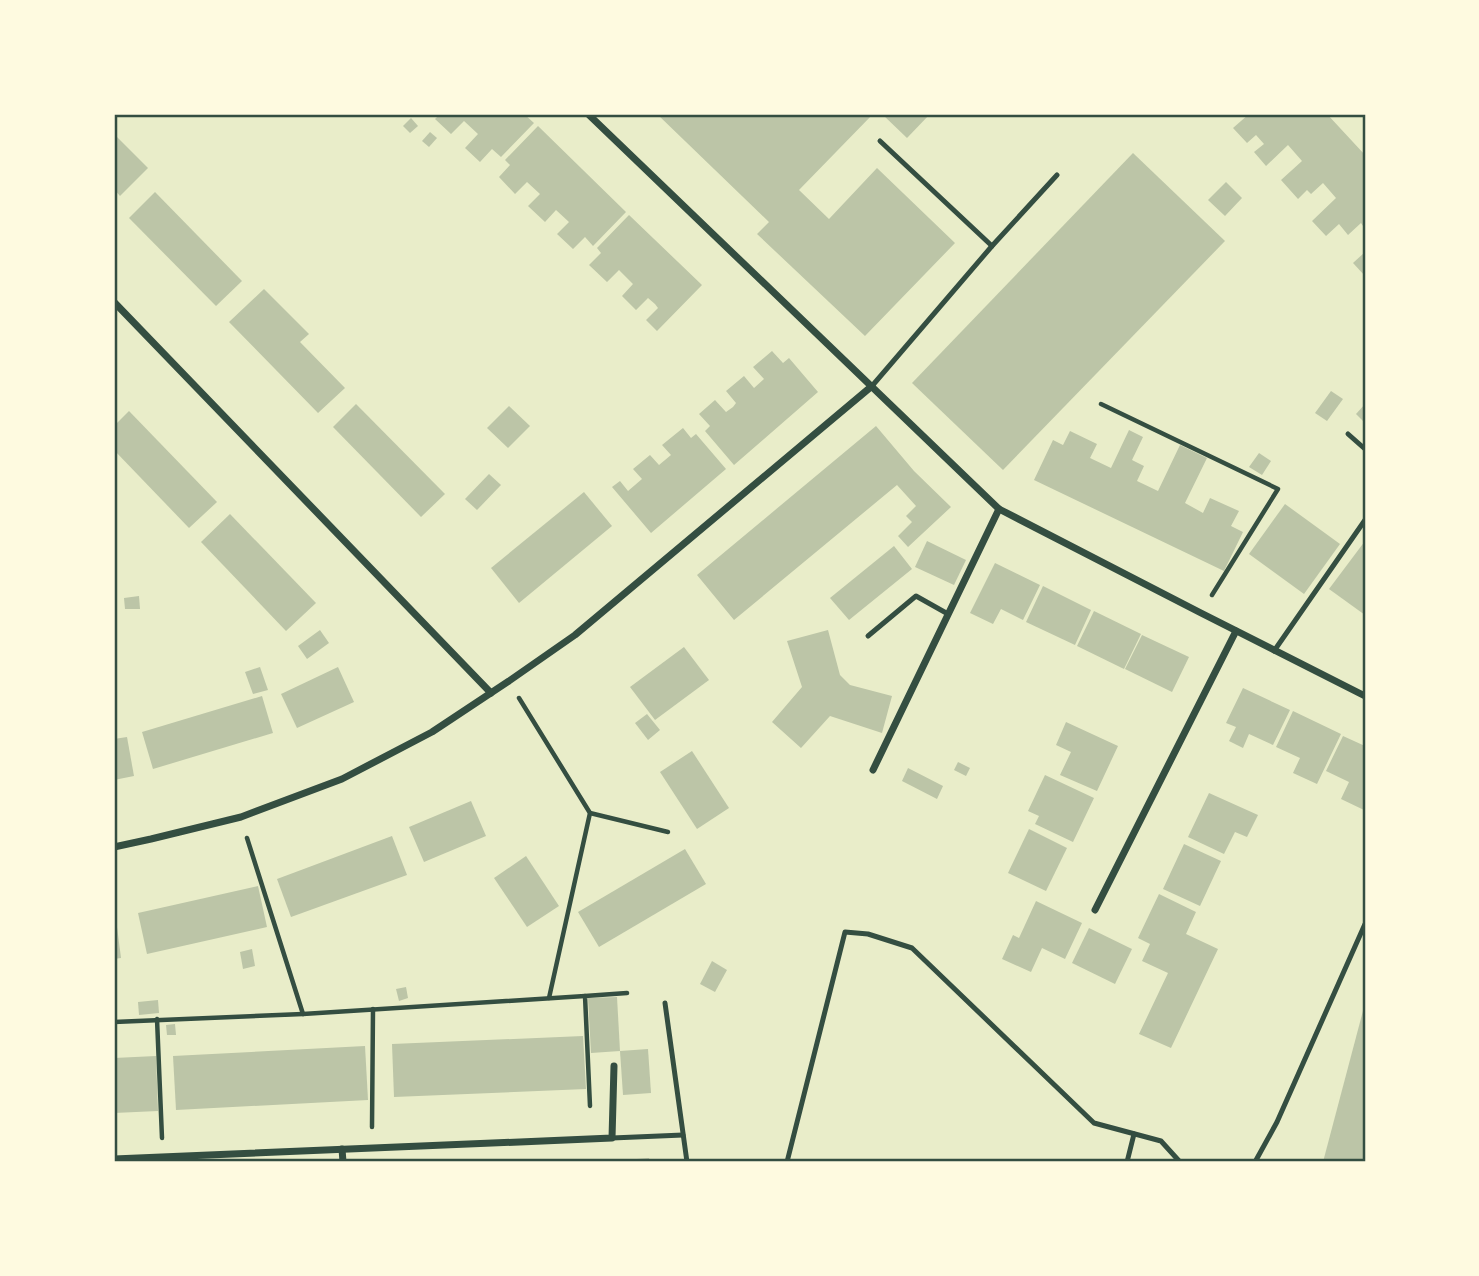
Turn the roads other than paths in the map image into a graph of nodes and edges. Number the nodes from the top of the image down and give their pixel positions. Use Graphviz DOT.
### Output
graph roads {
  1 [pos="588,114"];
  2 [pos="880,141"];
  3 [pos="1057,175"];
  4 [pos="992,246"];
  5 [pos="114,302"];
  6 [pos="872,386"];
  7 [pos="1348,434"];
  8 [pos="1365,449"];
  9 [pos="999,509"];
  10 [pos="1365,520"];
  11 [pos="948,614"];
  12 [pos="1236,631"];
  13 [pos="868,636"];
  14 [pos="1274,651"];
  15 [pos="491,693"];
  16 [pos="1365,696"];
  17 [pos="873,770"];
  18 [pos="114,847"];
  19 [pos="1095,910"];
  20 [pos="1365,924"];
  21 [pos="665,1003"];
  22 [pos="614,1066"];
  23 [pos="1134,1134"];
  24 [pos="683,1135"];
  25 [pos="612,1138"];
  26 [pos="342,1149"];
  27 [pos="114,1159"];
  28 [pos="342,1162"];
  29 [pos="687,1162"];
  30 [pos="787,1162"];
  31 [pos="1127,1162"];
  32 [pos="1180,1162"];
  33 [pos="1255,1162"];
  1 -- 6 [label="street"];
  2 -- 4 [label="lane"];
  3 -- 4 [label="lane"];
  4 -- 6 [label="lane"];
  5 -- 15 [label="street"];
  6 -- 9 [label="street"];
  6 -- 15 [label="street"];
  7 -- 8 [label="lane"];
  9 -- 11 [label="street"];
  9 -- 12 [label="street"];
  10 -- 14 [label="lane"];
  11 -- 13 [label="lane"];
  11 -- 17 [label="street"];
  12 -- 14 [label="street"];
  12 -- 19 [label="street"];
  14 -- 16 [label="street"];
  15 -- 18 [label="street"];
  20 -- 33 [label="lane"];
  21 -- 24 [label="lane"];
  22 -- 25 [label="street"];
  23 -- 30 [label="lane"];
  23 -- 31 [label="lane"];
  23 -- 32 [label="lane"];
  24 -- 25 [label="lane"];
  24 -- 29 [label="lane"];
  25 -- 26 [label="street"];
  26 -- 27 [label="street"];
  26 -- 28 [label="street"];
}
